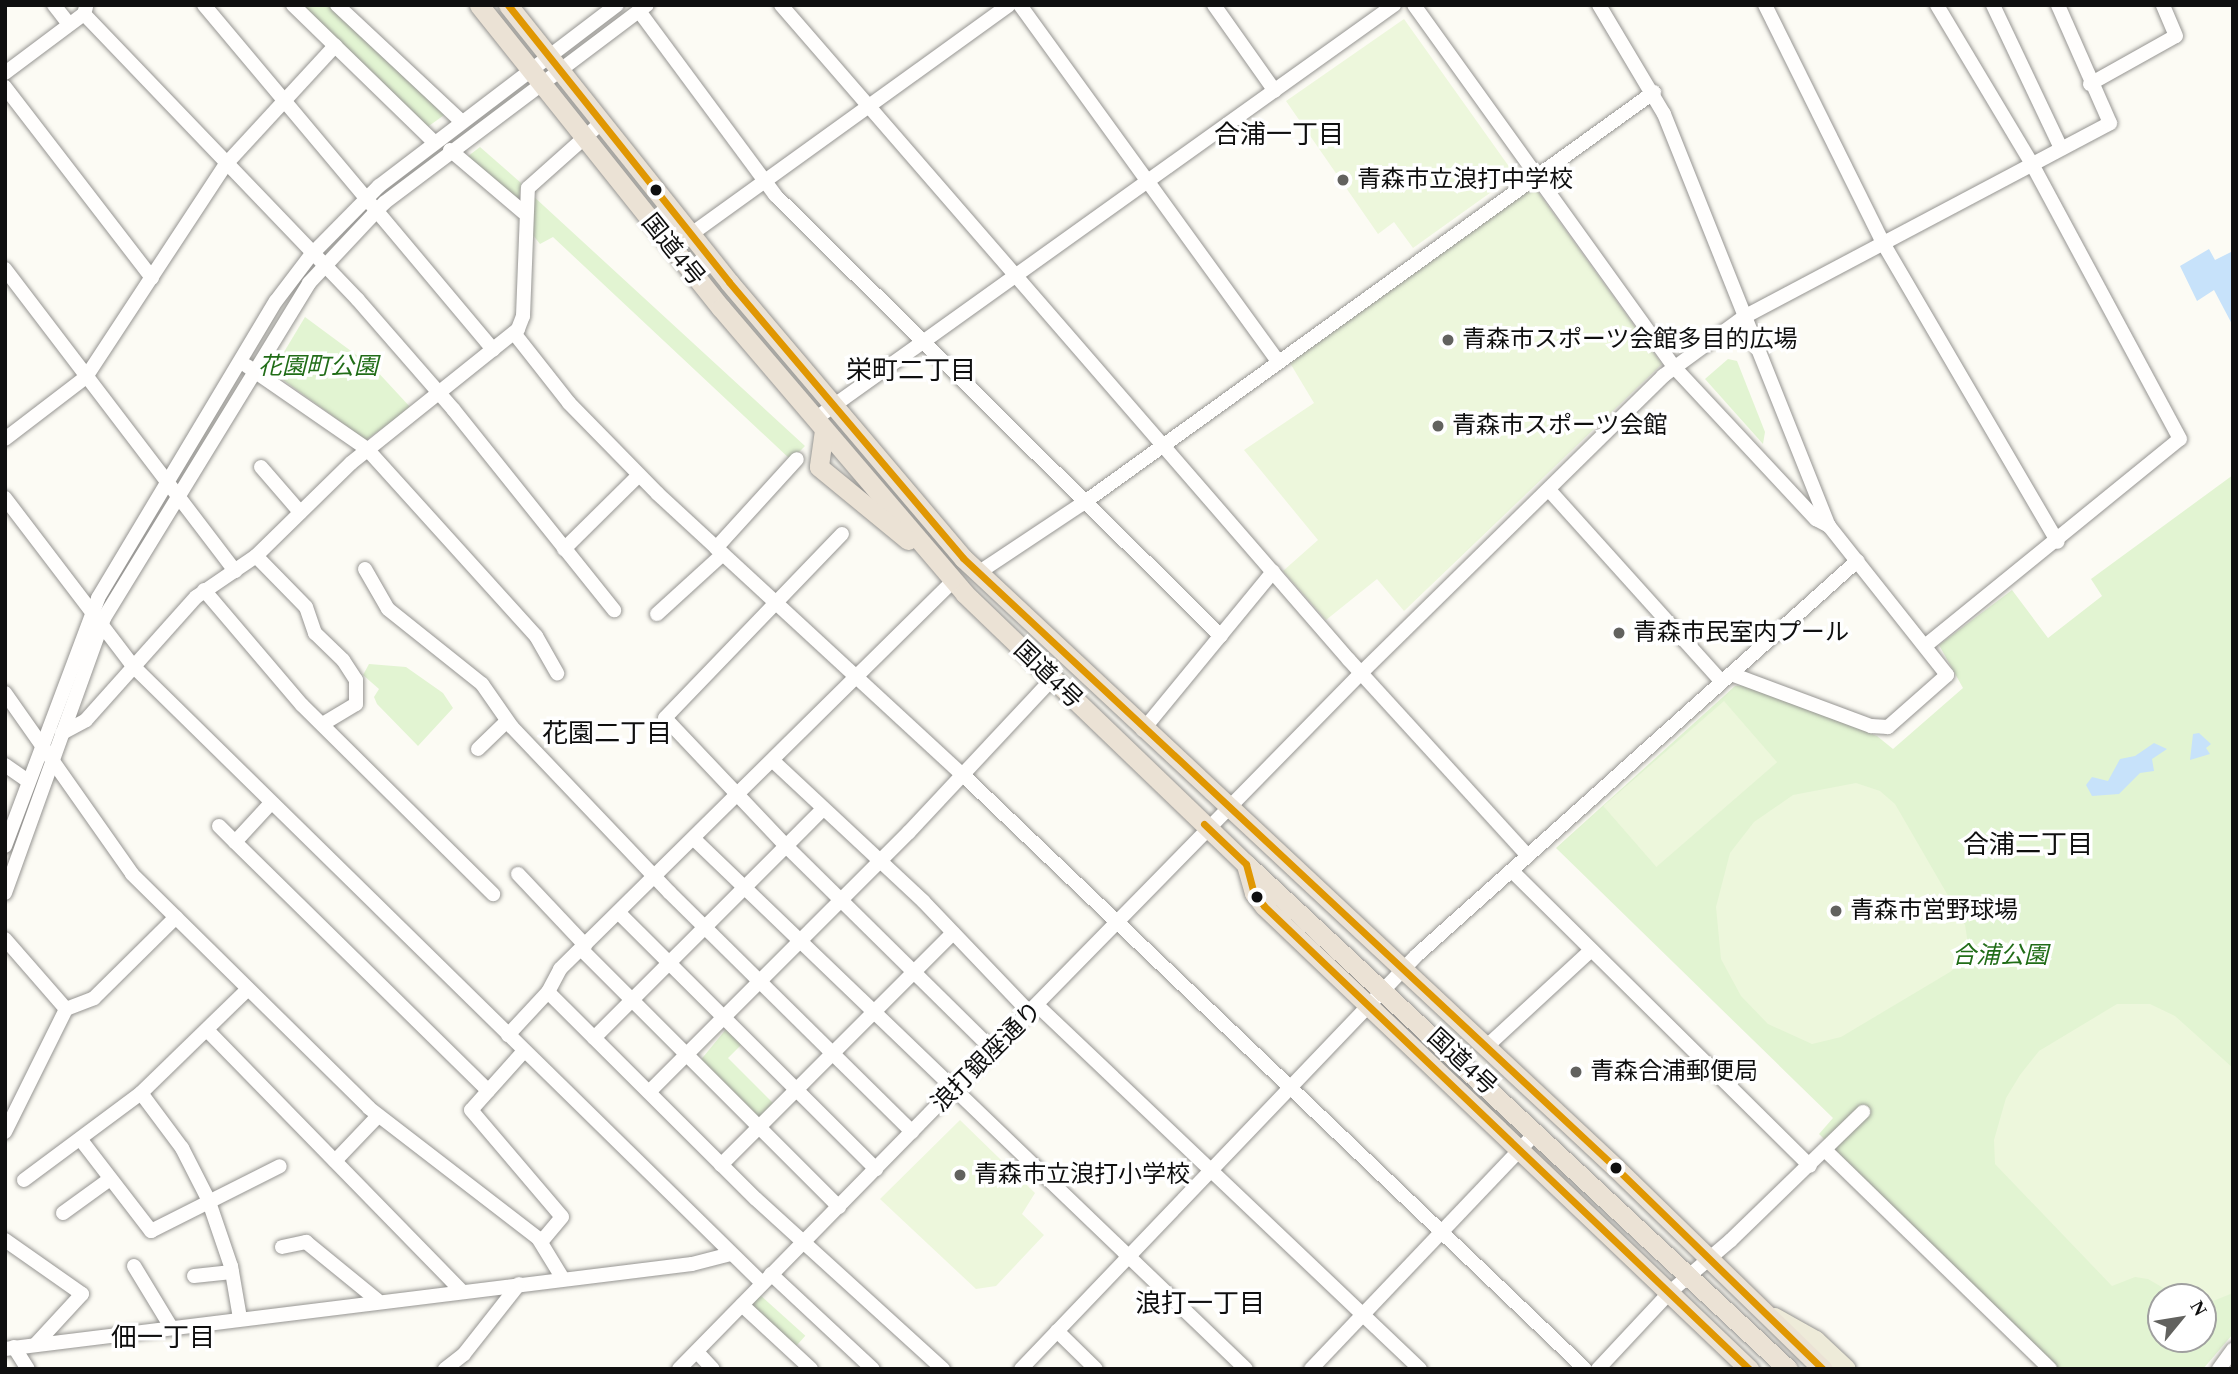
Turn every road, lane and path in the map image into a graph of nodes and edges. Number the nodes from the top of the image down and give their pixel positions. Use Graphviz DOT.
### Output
graph roads {
  1 [pos="54,5"];
  2 [pos="204,5"];
  3 [pos="293,5"];
  4 [pos="337,5"];
  5 [pos="479,5"];
  6 [pos="508,5"];
  7 [pos="617,5"];
  8 [pos="781,5"];
  9 [pos="1009,5"];
  10 [pos="1020,5"];
  11 [pos="1214,5"];
  12 [pos="1394,5"];
  13 [pos="1414,5"];
  14 [pos="1599,5"];
  15 [pos="1765,5"];
  16 [pos="1937,5"];
  17 [pos="1993,5"];
  18 [pos="2058,5"];
  19 [pos="2163,5"];
  20 [pos="643,8"];
  21 [pos="85,10"];
  22 [pos="69,24"];
  23 [pos="335,46"];
  24 [pos="552,62"];
  25 [pos="5,73"];
  26 [pos="536,75"];
  27 [pos="2090,85"];
  28 [pos="5,88"];
  29 [pos="1275,91"];
  30 [pos="1654,92"];
  31 [pos="285,100"];
  32 [pos="868,107"];
  33 [pos="461,121"];
  34 [pos="601,123"];
  35 [pos="583,137"];
  36 [pos="434,142"];
  37 [pos="2061,148"];
  38 [pos="450,150"];
  39 [pos="226,164"];
  40 [pos="2032,164"];
  41 [pos="1537,176"];
  42 [pos="1147,181"];
  43 [pos="764,182"];
  44 [pos="366,198"];
  45 [pos="377,210"];
  46 [pos="523,212"];
  47 [pos="690,234"];
  48 [pos="1883,243"];
  49 [pos="671,248"];
  50 [pos="311,255"];
  51 [pos="323,266"];
  52 [pos="5,269"];
  53 [pos="1015,275"];
  54 [pos="152,278"];
  55 [pos="1744,317"];
  56 [pos="514,333"];
  57 [pos="922,342"];
  58 [pos="493,350"];
  59 [pos="240,361"];
  60 [pos="1278,362"];
  61 [pos="1675,369"];
  62 [pos="254,371"];
  63 [pos="86,377"];
  64 [pos="438,392"];
  65 [pos="834,407"];
  66 [pos="819,425"];
  67 [pos="5,439"];
  68 [pos="1163,445"];
  69 [pos="367,449"];
  70 [pos="797,459"];
  71 [pos="261,467"];
  72 [pos="639,475"];
  73 [pos="166,482"];
  74 [pos="1549,490"];
  75 [pos="177,496"];
  76 [pos="5,498"];
  77 [pos="1082,504"];
  78 [pos="300,512"];
  79 [pos="1829,526"];
  80 [pos="842,534"];
  81 [pos="2058,542"];
  82 [pos="564,549"];
  83 [pos="720,551"];
  84 [pos="929,554"];
  85 [pos="256,556"];
  86 [pos="1857,561"];
  87 [pos="365,569"];
  88 [pos="234,571"];
  89 [pos="1273,572"];
  90 [pos="978,573"];
  91 [pos="953,581"];
  92 [pos="204,590"];
  93 [pos="775,602"];
  94 [pos="614,610"];
  95 [pos="91,612"];
  96 [pos="657,614"];
  97 [pos="101,625"];
  98 [pos="1221,636"];
  99 [pos="1925,646"];
  100 [pos="132,665"];
  101 [pos="557,673"];
  102 [pos="1361,673"];
  103 [pos="858,677"];
  104 [pos="1726,678"];
  105 [pos="1052,680"];
  106 [pos="5,693"];
  107 [pos="507,721"];
  108 [pos="324,723"];
  109 [pos="1143,730"];
  110 [pos="62,733"];
  111 [pos="41,742"];
  112 [pos="478,749"];
  113 [pos="53,758"];
  114 [pos="773,761"];
  115 [pos="5,765"];
  116 [pos="963,775"];
  117 [pos="27,780"];
  118 [pos="738,796"];
  119 [pos="271,803"];
  120 [pos="1228,808"];
  121 [pos="823,809"];
  122 [pos="219,826"];
  123 [pos="1209,829"];
  124 [pos="694,839"];
  125 [pos="234,842"];
  126 [pos="5,846"];
  127 [pos="786,846"];
  128 [pos="1528,856"];
  129 [pos="879,862"];
  130 [pos="1246,864"];
  131 [pos="1512,871"];
  132 [pos="518,874"];
  133 [pos="655,876"];
  134 [pos="744,887"];
  135 [pos="5,893"];
  136 [pos="493,894"];
  137 [pos="840,900"];
  138 [pos="619,913"];
  139 [pos="176,917"];
  140 [pos="1119,925"];
  141 [pos="705,927"];
  142 [pos="953,933"];
  143 [pos="5,939"];
  144 [pos="799,941"];
  145 [pos="583,947"];
  146 [pos="1591,950"];
  147 [pos="668,963"];
  148 [pos="1402,970"];
  149 [pos="914,972"];
  150 [pos="759,981"];
  151 [pos="248,989"];
  152 [pos="1383,989"];
  153 [pos="548,992"];
  154 [pos="631,1000"];
  155 [pos="1367,1005"];
  156 [pos="66,1009"];
  157 [pos="1034,1009"];
  158 [pos="873,1013"];
  159 [pos="722,1017"];
  160 [pos="207,1030"];
  161 [pos="508,1035"];
  162 [pos="594,1038"];
  163 [pos="1486,1047"];
  164 [pos="993,1050"];
  165 [pos="524,1051"];
  166 [pos="685,1054"];
  167 [pos="833,1054"];
  168 [pos="1289,1088"];
  169 [pos="488,1091"];
  170 [pos="796,1091"];
  171 [pos="953,1091"];
  172 [pos="649,1092"];
  173 [pos="141,1093"];
  174 [pos="1863,1112"];
  175 [pos="378,1116"];
  176 [pos="759,1128"];
  177 [pos="5,1132"];
  178 [pos="912,1132"];
  179 [pos="1537,1132"];
  180 [pos="81,1140"];
  181 [pos="1825,1150"];
  182 [pos="1519,1151"];
  183 [pos="335,1161"];
  184 [pos="721,1165"];
  185 [pos="280,1166"];
  186 [pos="1810,1166"];
  187 [pos="876,1170"];
  188 [pos="1211,1170"];
  189 [pos="110,1179"];
  190 [pos="24,1180"];
  191 [pos="208,1199"];
  192 [pos="839,1207"];
  193 [pos="63,1213"];
  194 [pos="1441,1232"];
  195 [pos="5,1240"];
  196 [pos="805,1240"];
  197 [pos="542,1241"];
  198 [pos="282,1247"];
  199 [pos="731,1254"];
  200 [pos="1129,1256"];
  201 [pos="1710,1258"];
  202 [pos="134,1266"];
  203 [pos="232,1272"];
  204 [pos="1690,1274"];
  205 [pos="194,1276"];
  206 [pos="767,1278"];
  207 [pos="563,1279"];
  208 [pos="519,1284"];
  209 [pos="461,1290"];
  210 [pos="1670,1292"];
  211 [pos="377,1300"];
  212 [pos="742,1304"];
  213 [pos="1363,1314"];
  214 [pos="1769,1314"];
  215 [pos="240,1318"];
  216 [pos="171,1327"];
  217 [pos="1057,1331"];
  218 [pos="35,1345"];
  219 [pos="10,1348"];
  220 [pos="2233,1350"];
  221 [pos="697,1352"];
  222 [pos="28,1369"];
  223 [pos="445,1369"];
  224 [pos="680,1369"];
  225 [pos="713,1369"];
  226 [pos="811,1369"];
  227 [pos="873,1369"];
  228 [pos="943,1369"];
  229 [pos="1021,1369"];
  230 [pos="1096,1369"];
  231 [pos="1246,1369"];
  232 [pos="1311,1369"];
  233 [pos="1420,1369"];
  234 [pos="1585,1369"];
  235 [pos="1598,1369"];
  236 [pos="1749,1369"];
  237 [pos="1788,1369"];
  238 [pos="1823,1369"];
  239 [pos="1847,1369"];
  240 [pos="2050,1369"];
  241 [pos="2219,1369"];
  1 -- 22 [label="street"];
  2 -- 31 [label="street"];
  3 -- 23 [label="street"];
  4 -- 33 [label="street"];
  5 -- 26 [label="highway, 国道4号"];
  6 -- 24 [label="highway, 国道4号"];
  7 -- 24 [label="street"];
  8 -- 32 [label="street"];
  9 -- 32 [label="street"];
  10 -- 42 [label="street"];
  11 -- 29 [label="street"];
  12 -- 29 [label="street"];
  13 -- 41 [label="street"];
  14 -- 30 [label="street"];
  15 -- 48 [label="street"];
  16 -- 40 [label="street"];
  17 -- 37 [label="street"];
  18 -- 27 [label="street"];
  19 -- 27 [label="street"];
  20 -- 24 [label="street"];
  20 -- 43 [label="street"];
  21 -- 22 [label="street"];
  21 -- 39 [label="street"];
  22 -- 25 [label="street"];
  23 -- 31 [label="street"];
  23 -- 36 [label="street"];
  24 -- 26 [label="street"];
  24 -- 34 [label="highway, 国道4号"];
  26 -- 33 [label="street"];
  26 -- 35 [label="highway, 国道4号"];
  26 -- 38 [label="street"];
  27 -- 37 [label="street, 浪打銀座通り"];
  28 -- 54 [label="street"];
  29 -- 42 [label="street"];
  30 -- 41 [label="street"];
  30 -- 55 [label="street"];
  31 -- 39 [label="street"];
  31 -- 44 [label="street"];
  32 -- 43 [label="street"];
  32 -- 53 [label="street"];
  33 -- 36 [label="street"];
  34 -- 35 [label="street"];
  34 -- 47 [label="highway, 国道4号"];
  35 -- 46 [label="street"];
  35 -- 49 [label="highway, 国道4号"];
  36 -- 44 [label="street"];
  37 -- 40 [label="street, 浪打銀座通り"];
  38 -- 45 [label="street"];
  38 -- 46 [label="street"];
  39 -- 50 [label="street"];
  39 -- 54 [label="street"];
  40 -- 48 [label="street, 浪打銀座通り"];
  40 -- 81 [label="street"];
  41 -- 60 [label="street"];
  41 -- 61 [label="street"];
  42 -- 53 [label="street"];
  42 -- 60 [label="street"];
  43 -- 47 [label="street"];
  43 -- 57 [label="street"];
  44 -- 45 [label="street"];
  44 -- 50 [label="street"];
  45 -- 51 [label="street"];
  45 -- 58 [label="street"];
  46 -- 56 [label="street"];
  47 -- 49 [label="street"];
  47 -- 65 [label="highway, 国道4号"];
  48 -- 55 [label="street, 浪打銀座通り"];
  48 -- 81 [label="street"];
  49 -- 66 [label="highway, 国道4号"];
  50 -- 51 [label="street"];
  50 -- 59 [label="street"];
  51 -- 62 [label="street"];
  51 -- 64 [label="street"];
  52 -- 63 [label="street"];
  53 -- 57 [label="street"];
  53 -- 68 [label="street"];
  54 -- 63 [label="street"];
  55 -- 61 [label="street, 浪打銀座通り"];
  55 -- 79 [label="street"];
  56 -- 58 [label="street"];
  56 -- 72 [label="street"];
  57 -- 65 [label="street"];
  57 -- 77 [label="street"];
  58 -- 64 [label="street"];
  59 -- 62 [label="street"];
  59 -- 73 [label="street"];
  60 -- 68 [label="street"];
  61 -- 74 [label="street, 浪打銀座通り"];
  61 -- 79 [label="street"];
  62 -- 69 [label="street"];
  62 -- 75 [label="street"];
  63 -- 67 [label="street"];
  63 -- 73 [label="street"];
  64 -- 69 [label="street"];
  64 -- 82 [label="street"];
  65 -- 66 [label="street"];
  65 -- 90 [label="highway, 国道4号"];
  66 -- 84 [label="highway, 国道4号"];
  66 -- 84 [label="highway"];
  68 -- 77 [label="street"];
  68 -- 89 [label="street"];
  69 -- 78 [label="street"];
  69 -- 101 [label="street"];
  70 -- 83 [label="street"];
  71 -- 78 [label="street"];
  72 -- 82 [label="street"];
  72 -- 83 [label="street"];
  73 -- 75 [label="street"];
  73 -- 95 [label="street"];
  74 -- 102 [label="street, 浪打銀座通り"];
  74 -- 104 [label="street"];
  75 -- 88 [label="street"];
  75 -- 97 [label="street"];
  76 -- 95 [label="street"];
  77 -- 90 [label="street"];
  77 -- 98 [label="street"];
  78 -- 85 [label="street"];
  79 -- 86 [label="street"];
  80 -- 93 [label="street"];
  81 -- 99 [label="street"];
  82 -- 94 [label="street"];
  83 -- 93 [label="street"];
  83 -- 96 [label="street"];
  84 -- 91 [label="highway, 国道4号"];
  85 -- 88 [label="street"];
  85 -- 108 [label="street"];
  86 -- 99 [label="street"];
  86 -- 104 [label="street"];
  87 -- 107 [label="street"];
  88 -- 92 [label="street"];
  89 -- 98 [label="street"];
  89 -- 102 [label="street"];
  90 -- 109 [label="highway, 国道4号"];
  91 -- 103 [label="street"];
  91 -- 105 [label="highway, 国道4号"];
  92 -- 100 [label="street"];
  92 -- 108 [label="street"];
  93 -- 103 [label="street"];
  93 -- 118 [label="street"];
  95 -- 97 [label="street"];
  95 -- 111 [label="street"];
  97 -- 100 [label="street"];
  97 -- 110 [label="street"];
  98 -- 109 [label="street"];
  99 -- 104 [label="street"];
  100 -- 110 [label="street"];
  100 -- 119 [label="street"];
  102 -- 120 [label="street, 浪打銀座通り"];
  102 -- 128 [label="street"];
  103 -- 114 [label="street"];
  103 -- 116 [label="street"];
  104 -- 128 [label="street"];
  105 -- 116 [label="street"];
  105 -- 123 [label="highway, 国道4号"];
  106 -- 111 [label="street"];
  107 -- 112 [label="street"];
  107 -- 133 [label="street"];
  108 -- 136 [label="street"];
  109 -- 120 [label="highway, 国道4号"];
  110 -- 113 [label="street"];
  111 -- 113 [label="street"];
  111 -- 117 [label="street"];
  113 -- 135 [label="street"];
  113 -- 139 [label="street"];
  114 -- 118 [label="street"];
  114 -- 121 [label="street"];
  115 -- 117 [label="street"];
  116 -- 129 [label="street"];
  116 -- 140 [label="street"];
  117 -- 126 [label="street"];
  118 -- 124 [label="street"];
  118 -- 127 [label="street"];
  119 -- 125 [label="street"];
  119 -- 161 [label="street"];
  120 -- 123 [label="street, 浪打銀座通り"];
  120 -- 148 [label="highway, 国道4号"];
  121 -- 127 [label="street"];
  121 -- 129 [label="street"];
  122 -- 125 [label="street"];
  123 -- 130 [label="highway, 国道4号"];
  123 -- 140 [label="street, 浪打銀座通り"];
  124 -- 133 [label="street"];
  124 -- 134 [label="street"];
  125 -- 169 [label="street"];
  127 -- 134 [label="street"];
  127 -- 137 [label="street"];
  128 -- 131 [label="street"];
  129 -- 137 [label="street"];
  129 -- 142 [label="street"];
  130 -- 152 [label="highway, 国道4号"];
  130 -- 155 [label="highway"];
  131 -- 146 [label="street"];
  131 -- 148 [label="street"];
  132 -- 145 [label="street"];
  133 -- 138 [label="street"];
  133 -- 141 [label="street"];
  134 -- 141 [label="street"];
  134 -- 144 [label="street"];
  137 -- 144 [label="street"];
  137 -- 149 [label="street"];
  138 -- 145 [label="street"];
  138 -- 147 [label="street"];
  139 -- 151 [label="street"];
  139 -- 156 [label="street"];
  140 -- 157 [label="street, 浪打銀座通り"];
  140 -- 168 [label="street"];
  141 -- 147 [label="street"];
  141 -- 150 [label="street"];
  142 -- 149 [label="street"];
  142 -- 157 [label="street"];
  143 -- 156 [label="street"];
  144 -- 150 [label="street"];
  144 -- 158 [label="street"];
  145 -- 153 [label="street"];
  145 -- 154 [label="street"];
  146 -- 163 [label="street"];
  146 -- 186 [label="street"];
  147 -- 154 [label="street"];
  147 -- 159 [label="street"];
  148 -- 152 [label="street"];
  148 -- 163 [label="highway, 国道4号"];
  149 -- 158 [label="street"];
  149 -- 164 [label="street"];
  150 -- 159 [label="street"];
  150 -- 167 [label="street"];
  151 -- 160 [label="street"];
  151 -- 175 [label="street"];
  152 -- 155 [label="street"];
  152 -- 179 [label="highway, 国道4号"];
  153 -- 161 [label="street"];
  153 -- 162 [label="street"];
  154 -- 162 [label="street"];
  154 -- 166 [label="street"];
  155 -- 168 [label="street"];
  155 -- 182 [label="highway"];
  156 -- 177 [label="street"];
  157 -- 164 [label="street, 浪打銀座通り"];
  157 -- 188 [label="street"];
  158 -- 167 [label="street"];
  158 -- 171 [label="street"];
  159 -- 166 [label="street"];
  159 -- 170 [label="street"];
  160 -- 173 [label="street"];
  160 -- 183 [label="street"];
  161 -- 165 [label="street"];
  162 -- 172 [label="street"];
  163 -- 201 [label="highway, 国道4号"];
  164 -- 171 [label="street, 浪打銀座通り"];
  165 -- 169 [label="street"];
  165 -- 199 [label="street"];
  166 -- 172 [label="street"];
  166 -- 176 [label="street"];
  167 -- 170 [label="street"];
  167 -- 178 [label="street"];
  168 -- 188 [label="street"];
  168 -- 194 [label="street"];
  169 -- 197 [label="street"];
  170 -- 176 [label="street"];
  170 -- 187 [label="street"];
  171 -- 178 [label="street, 浪打銀座通り"];
  171 -- 200 [label="street"];
  172 -- 184 [label="street"];
  173 -- 180 [label="street"];
  173 -- 191 [label="street"];
  174 -- 181 [label="street"];
  175 -- 183 [label="street"];
  175 -- 197 [label="street"];
  176 -- 184 [label="street"];
  176 -- 192 [label="street"];
  178 -- 187 [label="street, 浪打銀座通り"];
  179 -- 182 [label="street"];
  179 -- 204 [label="highway, 国道4号"];
  180 -- 189 [label="street"];
  180 -- 190 [label="street"];
  181 -- 186 [label="street"];
  181 -- 240 [label="street"];
  182 -- 194 [label="street"];
  182 -- 210 [label="highway"];
  183 -- 209 [label="street"];
  184 -- 196 [label="street"];
  185 -- 191 [label="street"];
  186 -- 201 [label="street"];
  187 -- 192 [label="street, 浪打銀座通り"];
  188 -- 200 [label="street"];
  188 -- 213 [label="street"];
  189 -- 191 [label="street"];
  189 -- 193 [label="street"];
  191 -- 203 [label="street"];
  192 -- 196 [label="street, 浪打銀座通り"];
  194 -- 213 [label="street"];
  194 -- 234 [label="street"];
  195 -- 218 [label="street"];
  196 -- 206 [label="street, 浪打銀座通り"];
  196 -- 228 [label="street"];
  197 -- 207 [label="street"];
  198 -- 211 [label="street"];
  199 -- 206 [label="street"];
  199 -- 207 [label="street"];
  200 -- 217 [label="street"];
  200 -- 231 [label="street"];
  201 -- 204 [label="street"];
  201 -- 214 [label="highway, 国道4号"];
  202 -- 216 [label="street"];
  203 -- 205 [label="street"];
  203 -- 215 [label="street"];
  204 -- 210 [label="street"];
  204 -- 237 [label="highway, 国道4号"];
  206 -- 212 [label="street, 浪打銀座通り"];
  206 -- 227 [label="street"];
  207 -- 208 [label="street"];
  208 -- 209 [label="street"];
  208 -- 223 [label="street"];
  209 -- 211 [label="street"];
  210 -- 235 [label="street"];
  210 -- 236 [label="highway"];
  211 -- 215 [label="street"];
  212 -- 221 [label="street, 浪打銀座通り"];
  212 -- 226 [label="street"];
  213 -- 232 [label="street"];
  213 -- 233 [label="street"];
  214 -- 238 [label="highway, 国道4号"];
  214 -- 239 [label="main road"];
  215 -- 216 [label="street"];
  216 -- 218 [label="street"];
  217 -- 229 [label="street"];
  217 -- 230 [label="street"];
  218 -- 219 [label="street"];
  219 -- 222 [label="street"];
  220 -- 241 [label="street"];
  221 -- 224 [label="street, 浪打銀座通り"];
  221 -- 225 [label="street"];
}
